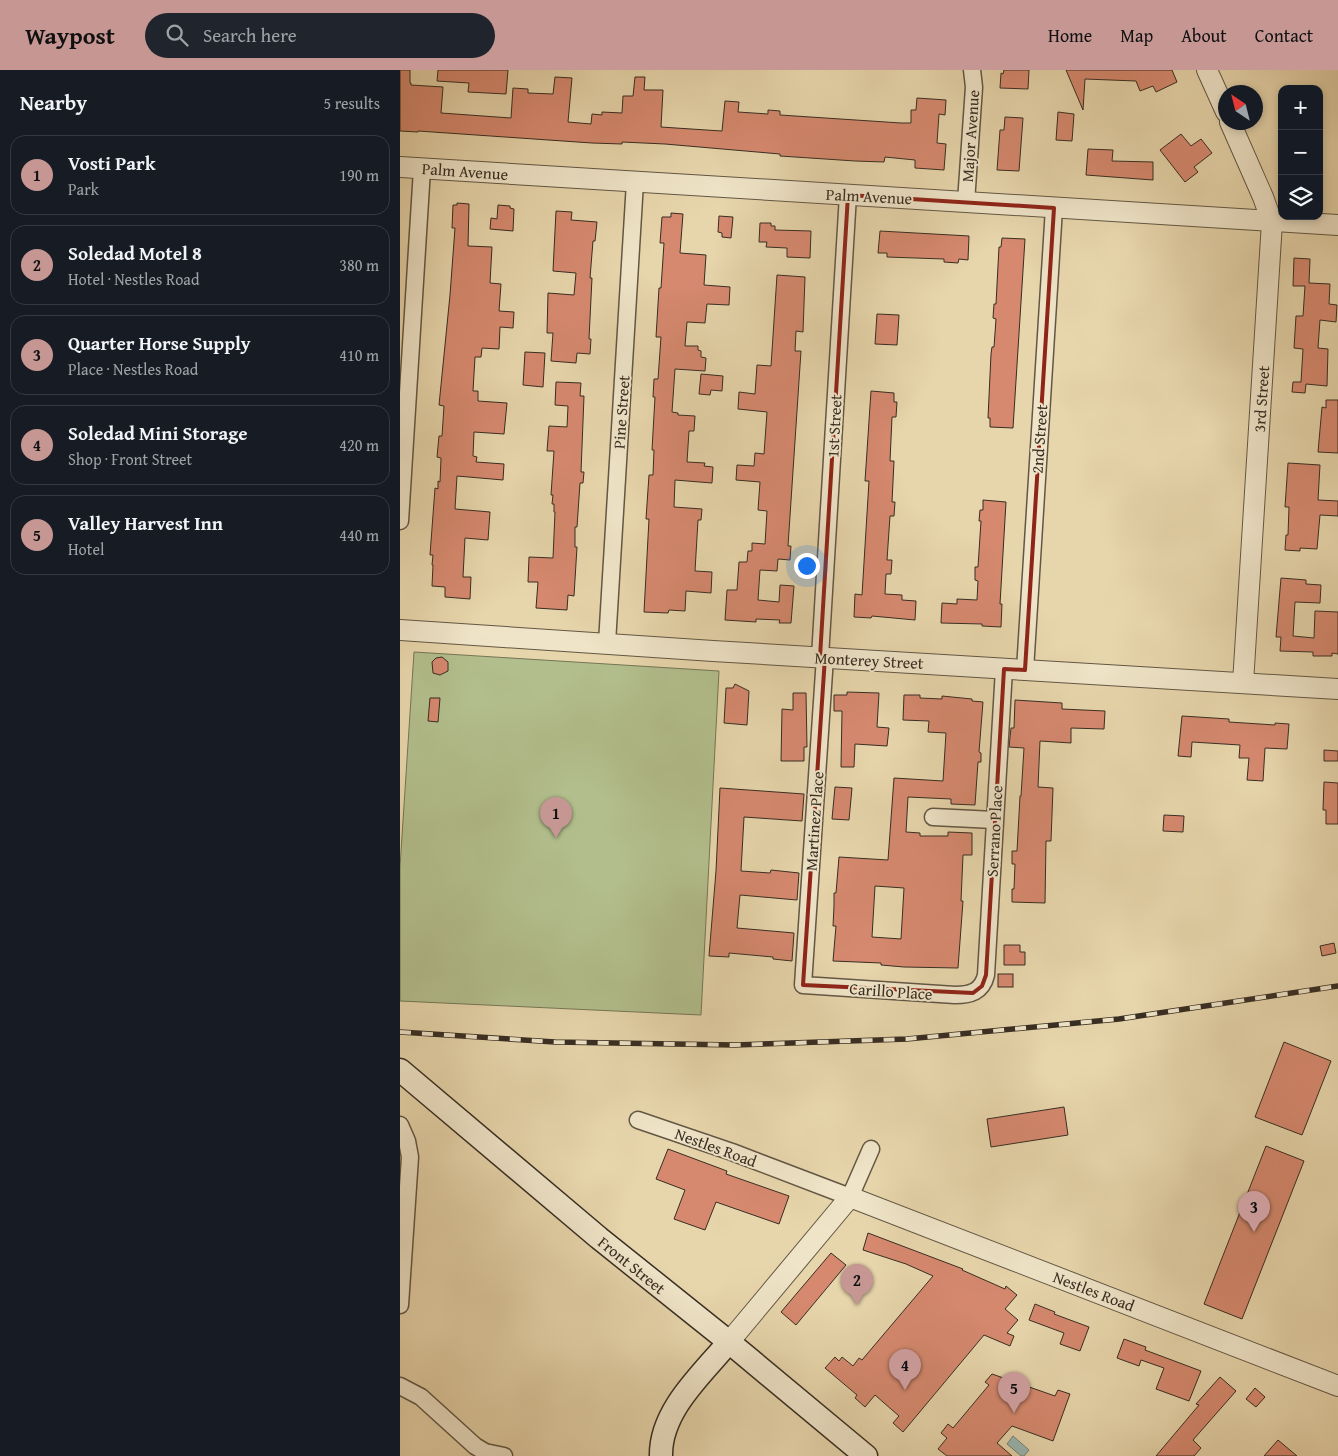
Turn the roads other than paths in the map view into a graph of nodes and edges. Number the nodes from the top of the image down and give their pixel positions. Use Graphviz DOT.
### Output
graph roads {
  1 [pos="972,70"];
  2 [pos="1207,70"];
  3 [pos="1218,94"];
  4 [pos="1234,130"];
  5 [pos="400,167"];
  6 [pos="422,169"];
  7 [pos="636,182"];
  8 [pos="848,195"];
  9 [pos="966,202"];
  10 [pos="1054,208"];
  11 [pos="1272,222"];
  12 [pos="1338,225"];
  13 [pos="400,521"];
  14 [pos="400,630"];
  15 [pos="607,643"];
  16 [pos="822,657"];
  17 [pos="1004,668"];
  18 [pos="1025,670"];
  19 [pos="1243,684"];
  20 [pos="1338,689"];
  21 [pos="933,818"];
  22 [pos="994,820"];
  23 [pos="804,984"];
  24 [pos="978,990"];
  25 [pos="400,1070"];
  26 [pos="638,1120"];
  27 [pos="400,1125"];
  28 [pos="871,1149"];
  29 [pos="850,1197"];
  30 [pos="400,1305"];
  31 [pos="728,1342"];
  32 [pos="400,1386"];
  33 [pos="1338,1386"];
  34 [pos="504,1456"];
  35 [pos="661,1456"];
  36 [pos="866,1456"];
  1 -- 9 [label="street, Major Avenue"];
  2 -- 3 [label="street"];
  4 -- 11 [label="street, 3rd Street"];
  5 -- 6 [label="street, Palm Avenue"];
  6 -- 7 [label="street, Palm Avenue"];
  6 -- 13 [label="street"];
  7 -- 8 [label="street, Palm Avenue"];
  7 -- 15 [label="street, Pine Street"];
  8 -- 9 [label="street, Palm Avenue"];
  8 -- 16 [label="street, 1st Street"];
  9 -- 10 [label="street, Palm Avenue"];
  10 -- 11 [label="street, Palm Avenue"];
  10 -- 18 [label="street, 2nd Street"];
  11 -- 12 [label="street, Palm Avenue"];
  11 -- 19 [label="street, 3rd Street"];
  14 -- 15 [label="street, Monterey Street"];
  15 -- 16 [label="street, Monterey Street"];
  16 -- 17 [label="street, Monterey Street"];
  16 -- 23 [label="street, Martinez Place"];
  17 -- 18 [label="street, Monterey Street"];
  17 -- 22 [label="street, Serrano Place"];
  18 -- 19 [label="street, Monterey Street"];
  19 -- 20 [label="street, Monterey Street"];
  21 -- 22 [label="street"];
  22 -- 24 [label="street, Serrano Place"];
  23 -- 24 [label="street, Carillo Place"];
  25 -- 31 [label="main road, Front Street"];
  26 -- 29 [label="street, Nestles Road"];
  27 -- 30 [label="street"];
  28 -- 29 [label="street"];
  29 -- 31 [label="street"];
  29 -- 33 [label="street, Nestles Road"];
  31 -- 35 [label="main road"];
  31 -- 36 [label="main road, Front Street"];
  32 -- 34 [label="street"];
}
